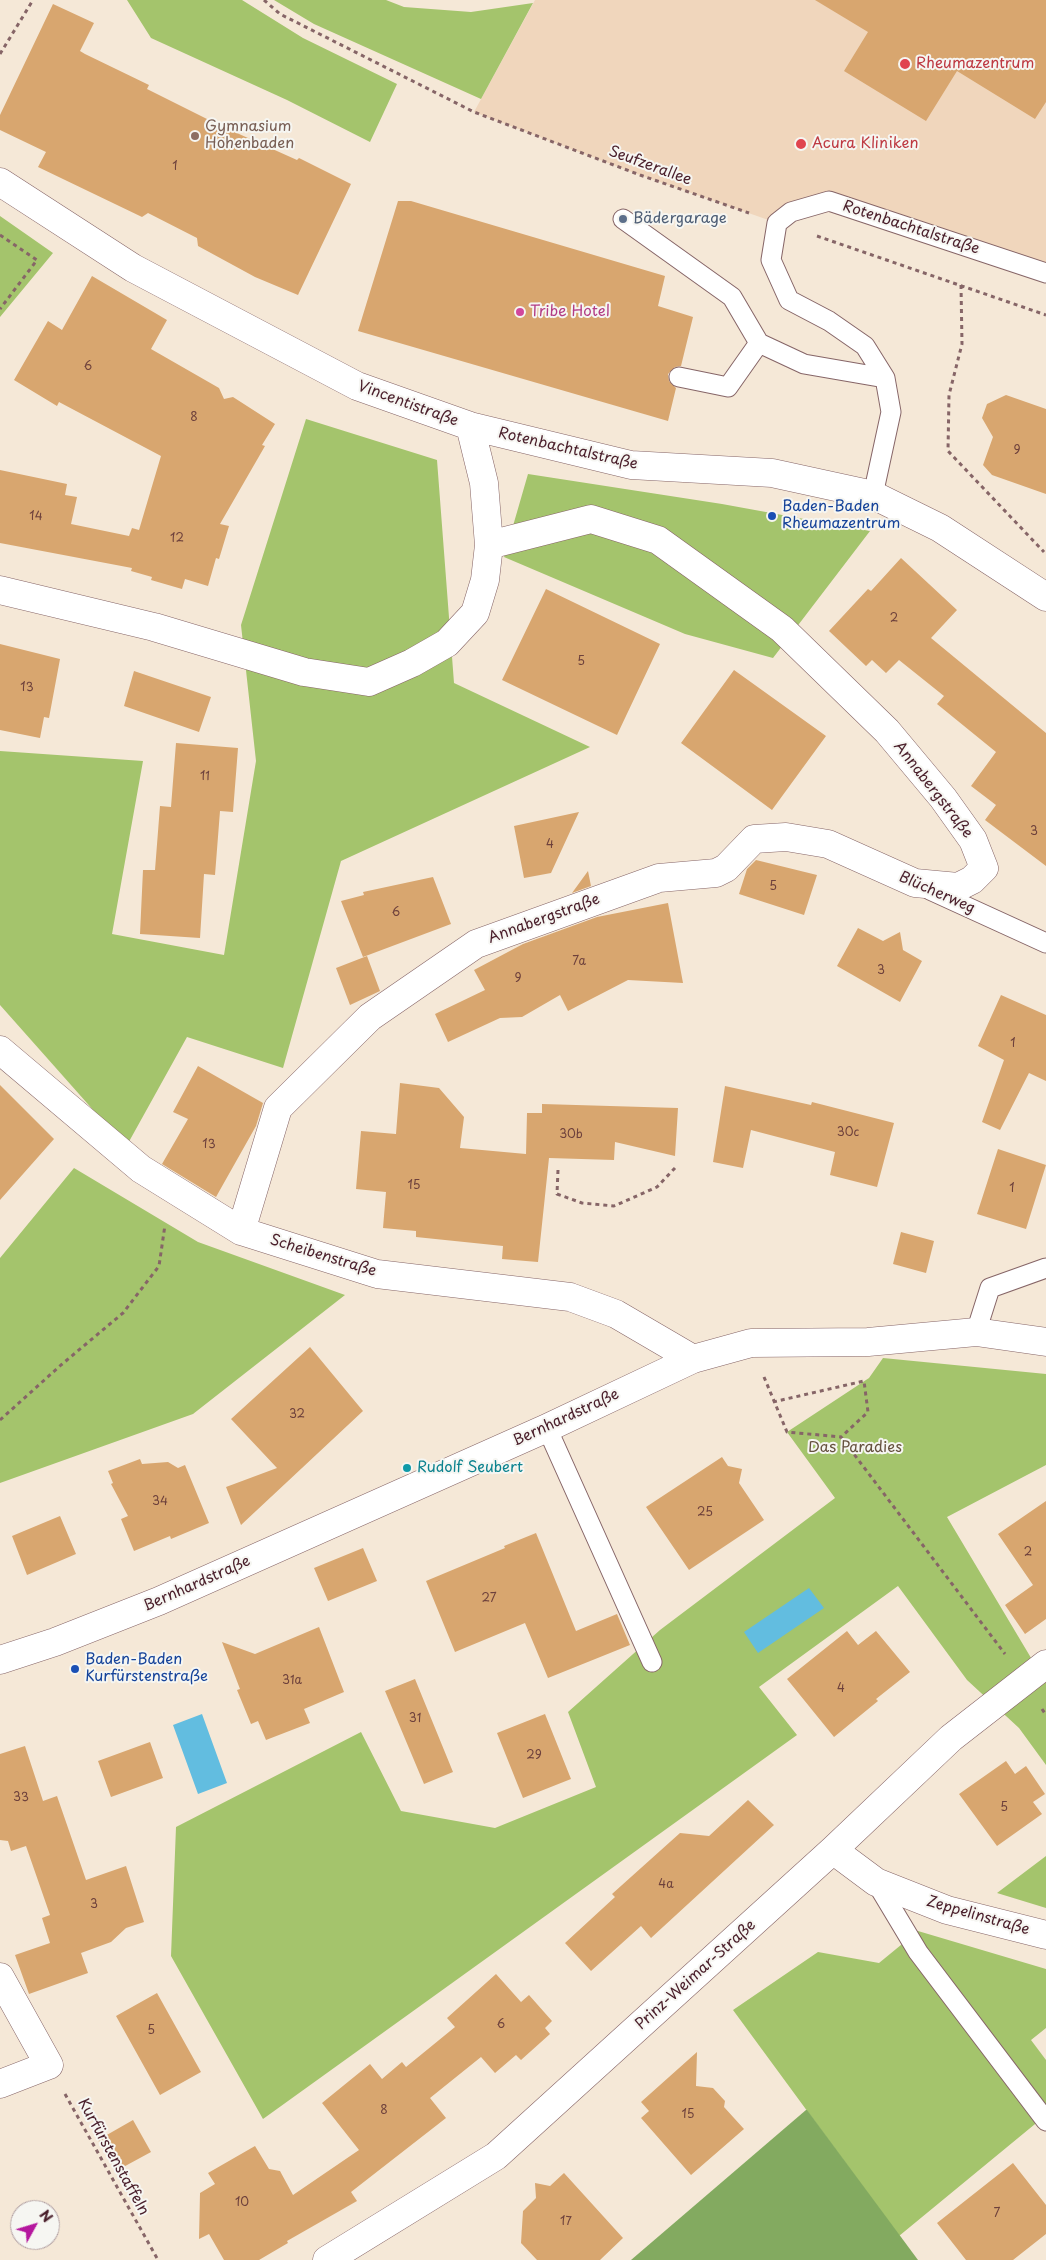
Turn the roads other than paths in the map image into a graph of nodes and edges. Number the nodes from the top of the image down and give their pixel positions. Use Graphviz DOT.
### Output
graph roads {
  1 [pos="0,182"];
  2 [pos="623,219"];
  3 [pos="1046,273"];
  4 [pos="759,343"];
  5 [pos="679,377"];
  6 [pos="885,378"];
  7 [pos="470,426"];
  8 [pos="873,495"];
  9 [pos="489,545"];
  10 [pos="0,590"];
  11 [pos="1046,597"];
  12 [pos="828,844"];
  13 [pos="1046,943"];
  14 [pos="0,1050"];
  15 [pos="240,1231"];
  16 [pos="1046,1268"];
  17 [pos="976,1332"];
  18 [pos="1046,1342"];
  19 [pos="693,1359"];
  20 [pos="547,1428"];
  21 [pos="0,1660"];
  22 [pos="652,1662"];
  23 [pos="1036,1672"];
  24 [pos="833,1850"];
  25 [pos="876,1882"];
  26 [pos="1046,1935"];
  27 [pos="0,1977"];
  28 [pos="0,2084"];
  29 [pos="1046,2121"];
  30 [pos="327,2260"];
  1 -- 7 [label="street, Vincentistraße"];
  2 -- 4 [label="lane"];
  3 -- 6 [label="lane, Rotenbachtalstraße"];
  4 -- 5 [label="lane"];
  4 -- 6 [label="lane"];
  6 -- 8 [label="lane"];
  7 -- 8 [label="street, Rotenbachtalstraße"];
  7 -- 9 [label="street, Vincentistraße"];
  8 -- 11 [label="street, Rotenbachtalstraße"];
  9 -- 10 [label="street, Vincentistraße"];
  9 -- 12 [label="street, Annabergstraße"];
  12 -- 13 [label="lane, Blücherweg"];
  12 -- 15 [label="street, Annabergstraße"];
  14 -- 15 [label="street, Scheibenstraße"];
  15 -- 19 [label="street, Scheibenstraße"];
  16 -- 17 [label="lane"];
  17 -- 18 [label="street, Bernhardstraße"];
  17 -- 19 [label="street, Bernhardstraße"];
  19 -- 20 [label="street, Bernhardstraße"];
  20 -- 21 [label="street, Bernhardstraße"];
  20 -- 22 [label="lane"];
  23 -- 24 [label="street, Prinz-Weimar-Straße"];
  24 -- 25 [label="street, Zeppelinstraße"];
  24 -- 30 [label="street, Prinz-Weimar-Straße"];
  25 -- 26 [label="street, Zeppelinstraße"];
  25 -- 29 [label="lane"];
  27 -- 28 [label="street"];
}
